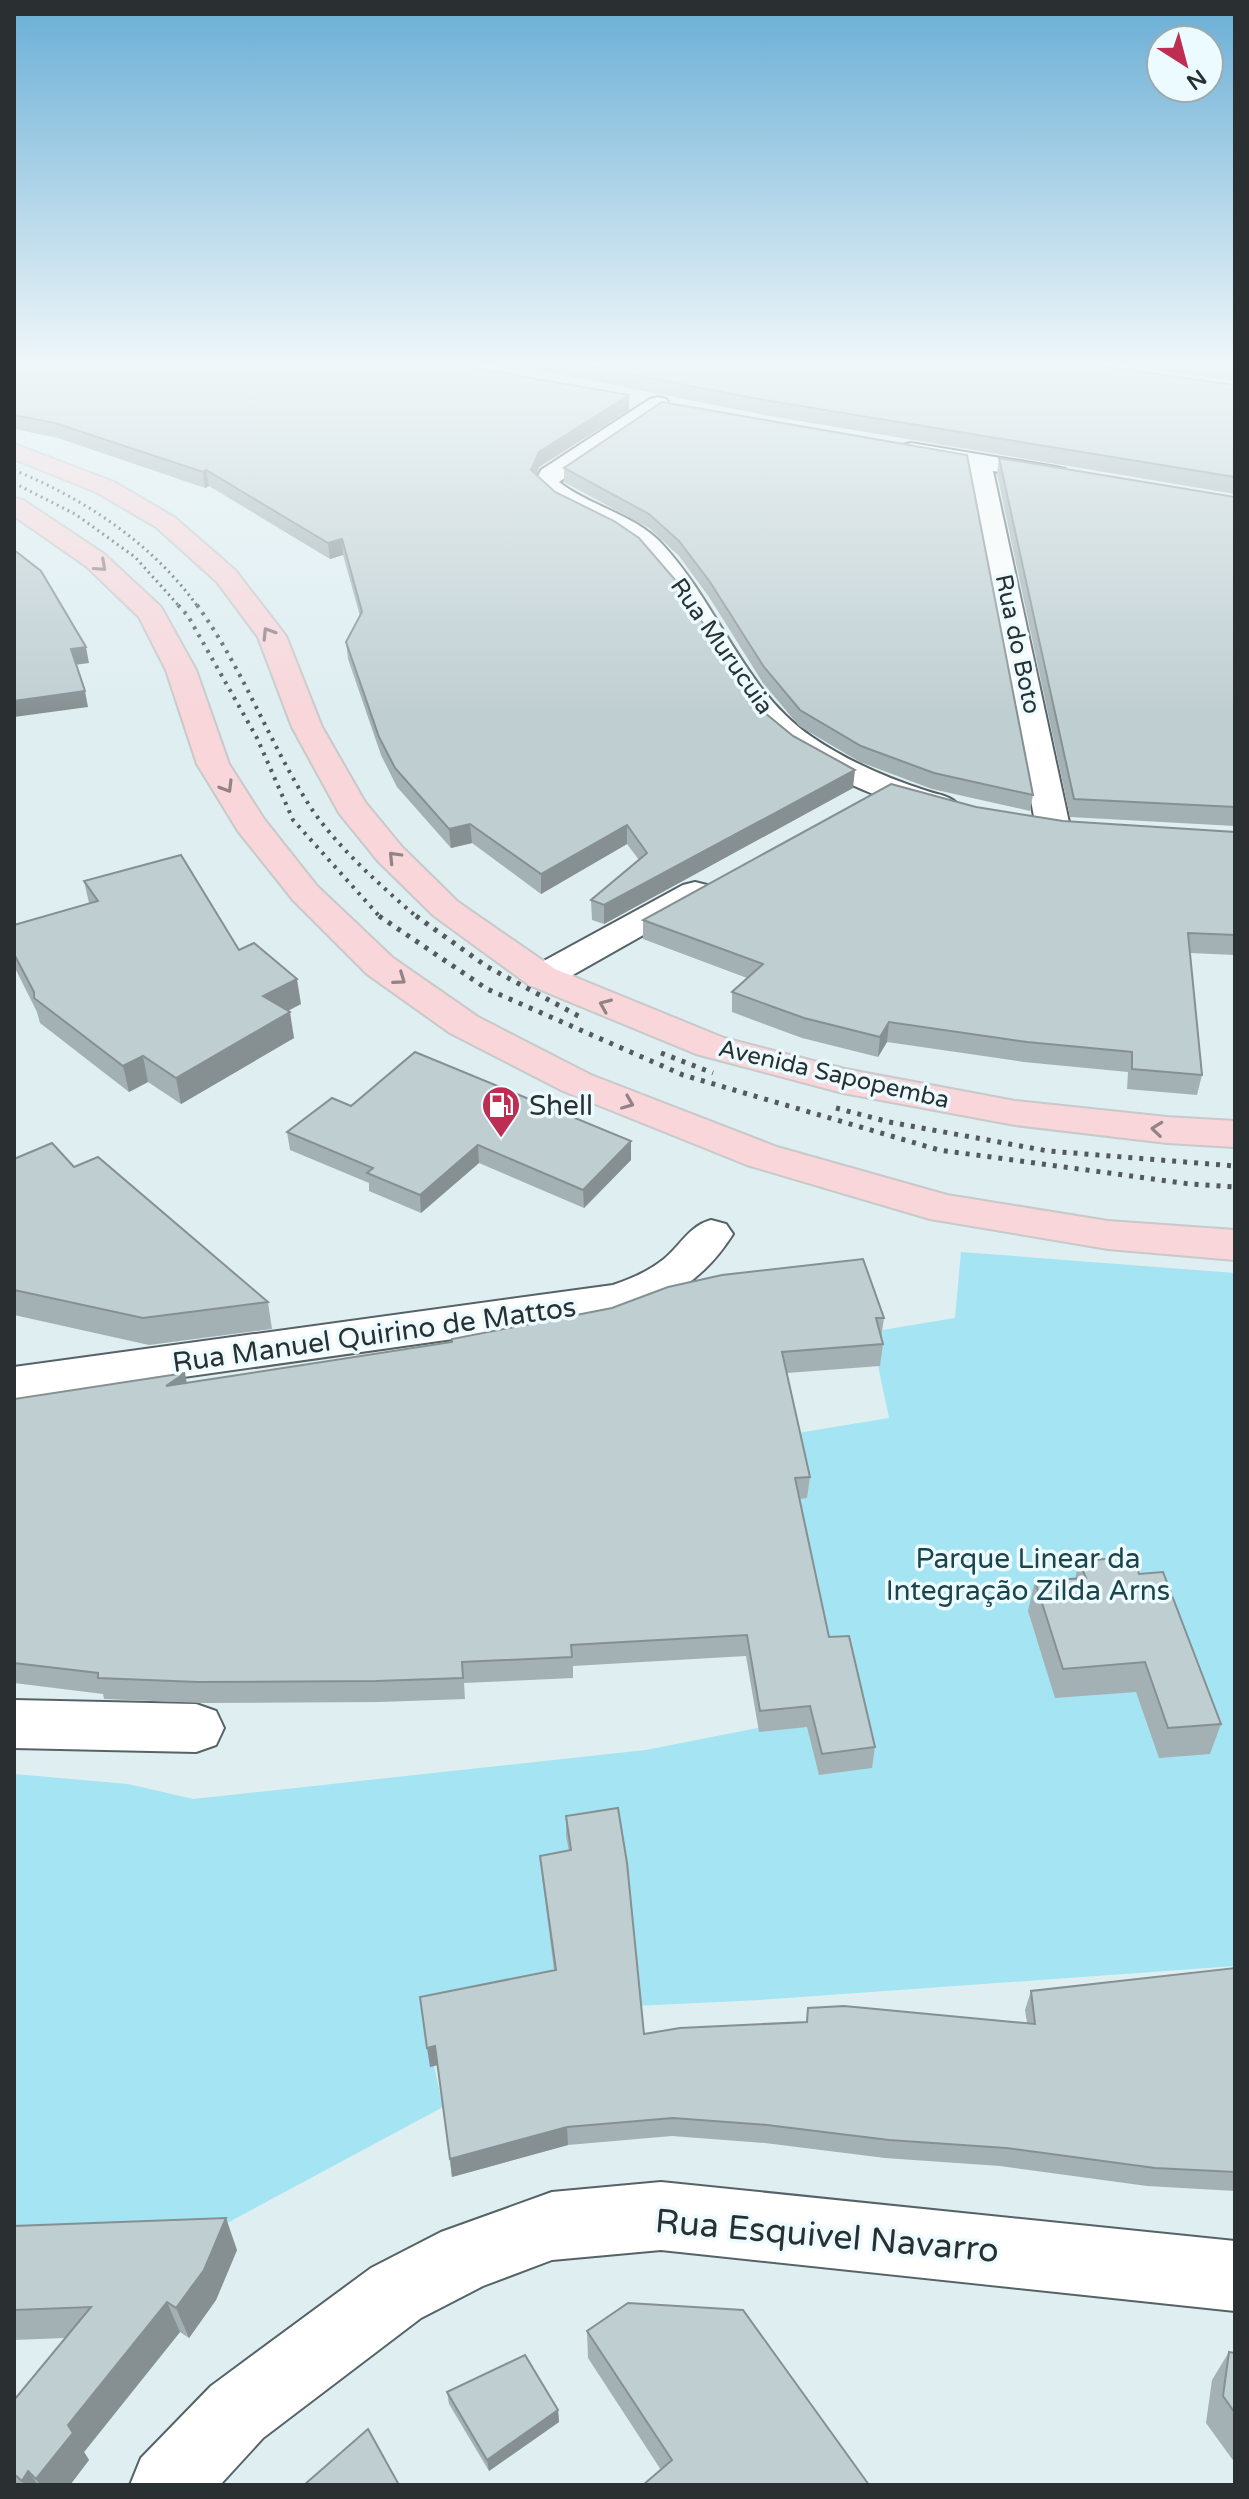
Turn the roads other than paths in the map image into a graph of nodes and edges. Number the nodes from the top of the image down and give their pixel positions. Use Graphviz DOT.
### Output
graph roads {
  1 [pos="91,482"];
  2 [pos="547,482"];
  3 [pos="983,482"];
  4 [pos="14,505"];
  5 [pos="887,787"];
  6 [pos="845,810"];
  7 [pos="973,813"];
  8 [pos="1052,827"];
  9 [pos="721,878"];
  10 [pos="542,977"];
  11 [pos="1235,1134"];
  12 [pos="711,1234"];
  13 [pos="1235,1245"];
  14 [pos="14,1384"];
  15 [pos="14,1724"];
  16 [pos="196,1728"];
  17 [pos="1235,2276"];
  18 [pos="168,2485"];
  10 -- 1 [label="main road, Avenida Sapopemba, one-way"];
  2 -- 5 [label="street, Rua Murucuia"];
  3 -- 8 [label="street, Rua do Boto"];
  4 -- 13 [label="main road, one-way"];
  5 -- 6 [label="street"];
  5 -- 7 [label="street, Rua Murucuia"];
  9 -- 10 [label="street"];
  11 -- 10 [label="main road, Avenida Sapopemba, one-way"];
  12 -- 14 [label="street, Rua Manuel Quirino de Mattos"];
  15 -- 16 [label="street"];
  17 -- 18 [label="street, Rua Esquivel Navarro"];
}
